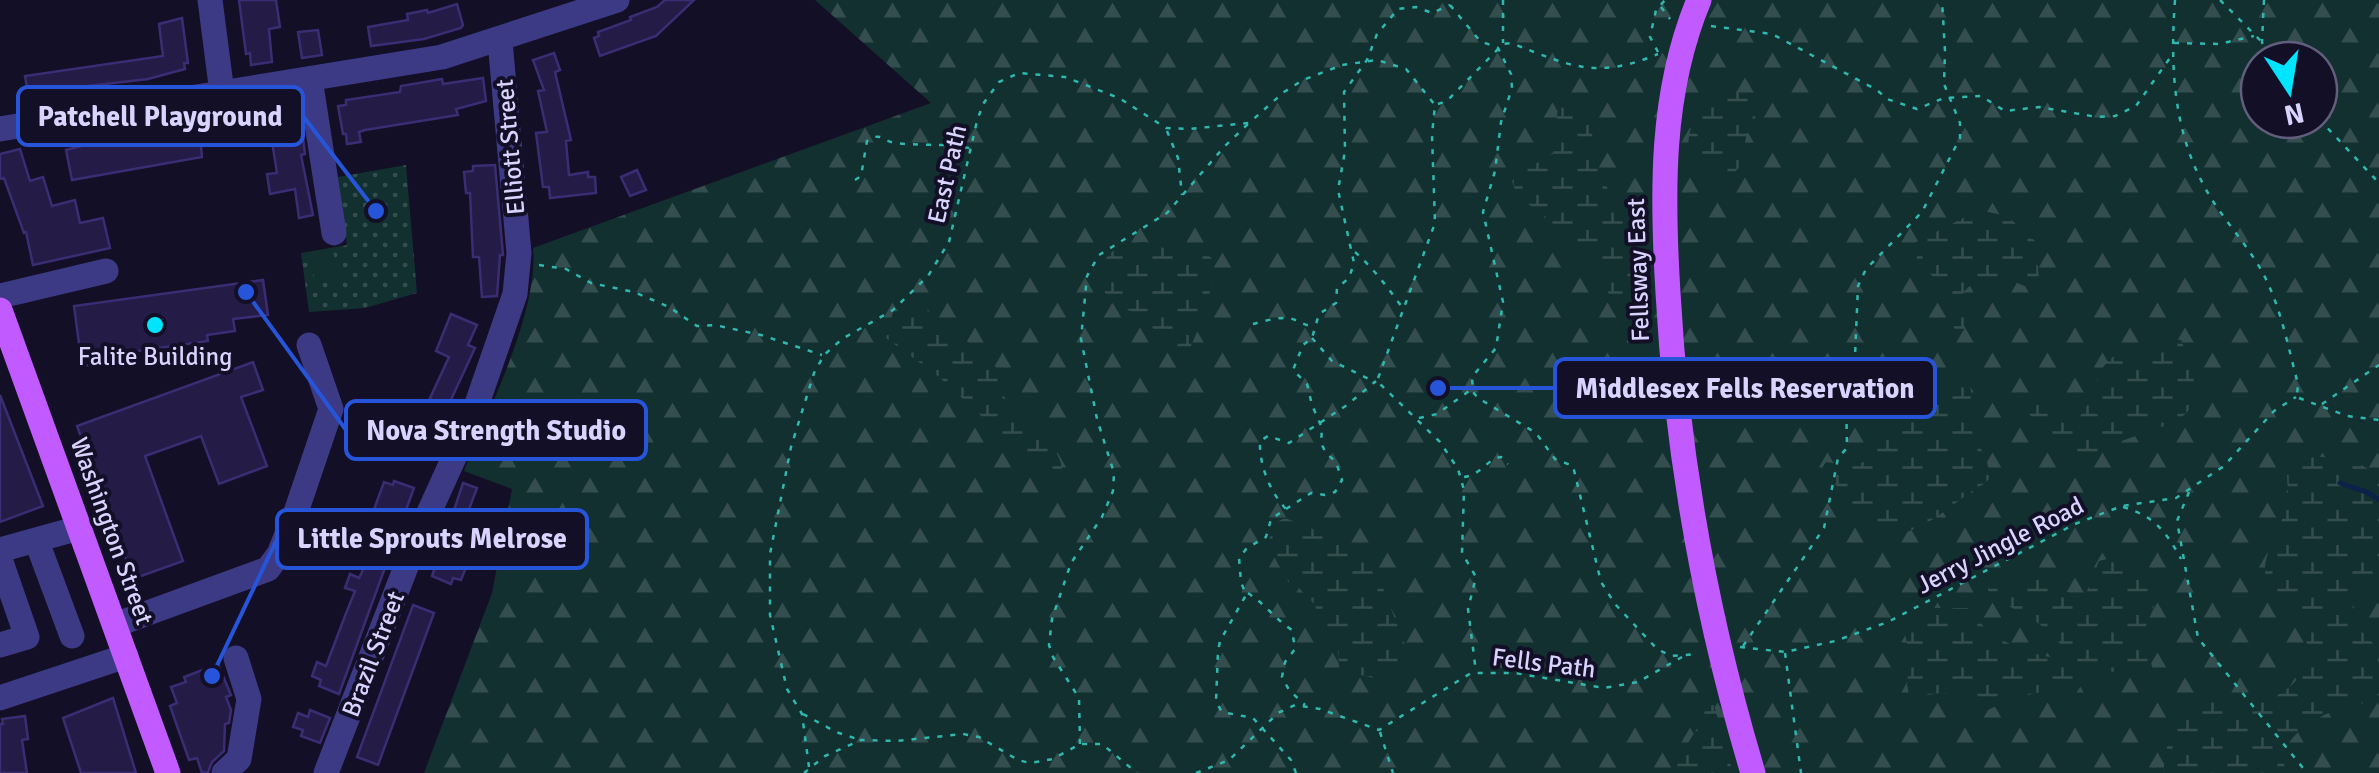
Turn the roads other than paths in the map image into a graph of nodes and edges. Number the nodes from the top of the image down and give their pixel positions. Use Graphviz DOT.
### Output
graph roads {
  1 [pos="210,0"];
  2 [pos="616,0"];
  3 [pos="1699,0"];
  4 [pos="587,5"];
  5 [pos="500,41"];
  6 [pos="310,79"];
  7 [pos="222,93"];
  8 [pos="0,129"];
  9 [pos="334,233"];
  10 [pos="519,259"];
  11 [pos="106,271"];
  12 [pos="0,296"];
  13 [pos="0,310"];
  14 [pos="309,345"];
  15 [pos="79,528"];
  16 [pos="38,542"];
  17 [pos="0,550"];
  18 [pos="0,559"];
  19 [pos="114,625"];
  20 [pos="72,636"];
  21 [pos="0,645"];
  22 [pos="126,656"];
  23 [pos="236,658"];
  24 [pos="0,698"];
  25 [pos="168,773"];
  26 [pos="224,773"];
  27 [pos="326,773"];
  28 [pos="1753,773"];
  1 -- 7 [label="street"];
  2 -- 4 [label="street"];
  3 -- 28 [label="main road, Fellsway East"];
  4 -- 5 [label="street"];
  5 -- 6 [label="street"];
  5 -- 10 [label="street, Elliott Street"];
  6 -- 7 [label="street"];
  6 -- 9 [label="street"];
  7 -- 8 [label="street"];
  10 -- 27 [label="street, Brazil Street"];
  11 -- 12 [label="street"];
  13 -- 15 [label="main road, Washington Street"];
  14 -- 19 [label="street"];
  15 -- 16 [label="street"];
  15 -- 19 [label="main road, Washington Street"];
  16 -- 17 [label="street"];
  16 -- 20 [label="street"];
  18 -- 21 [label="street"];
  19 -- 22 [label="main road, Washington Street"];
  22 -- 24 [label="street"];
  22 -- 25 [label="main road, Washington Street"];
  23 -- 26 [label="street"];
}
